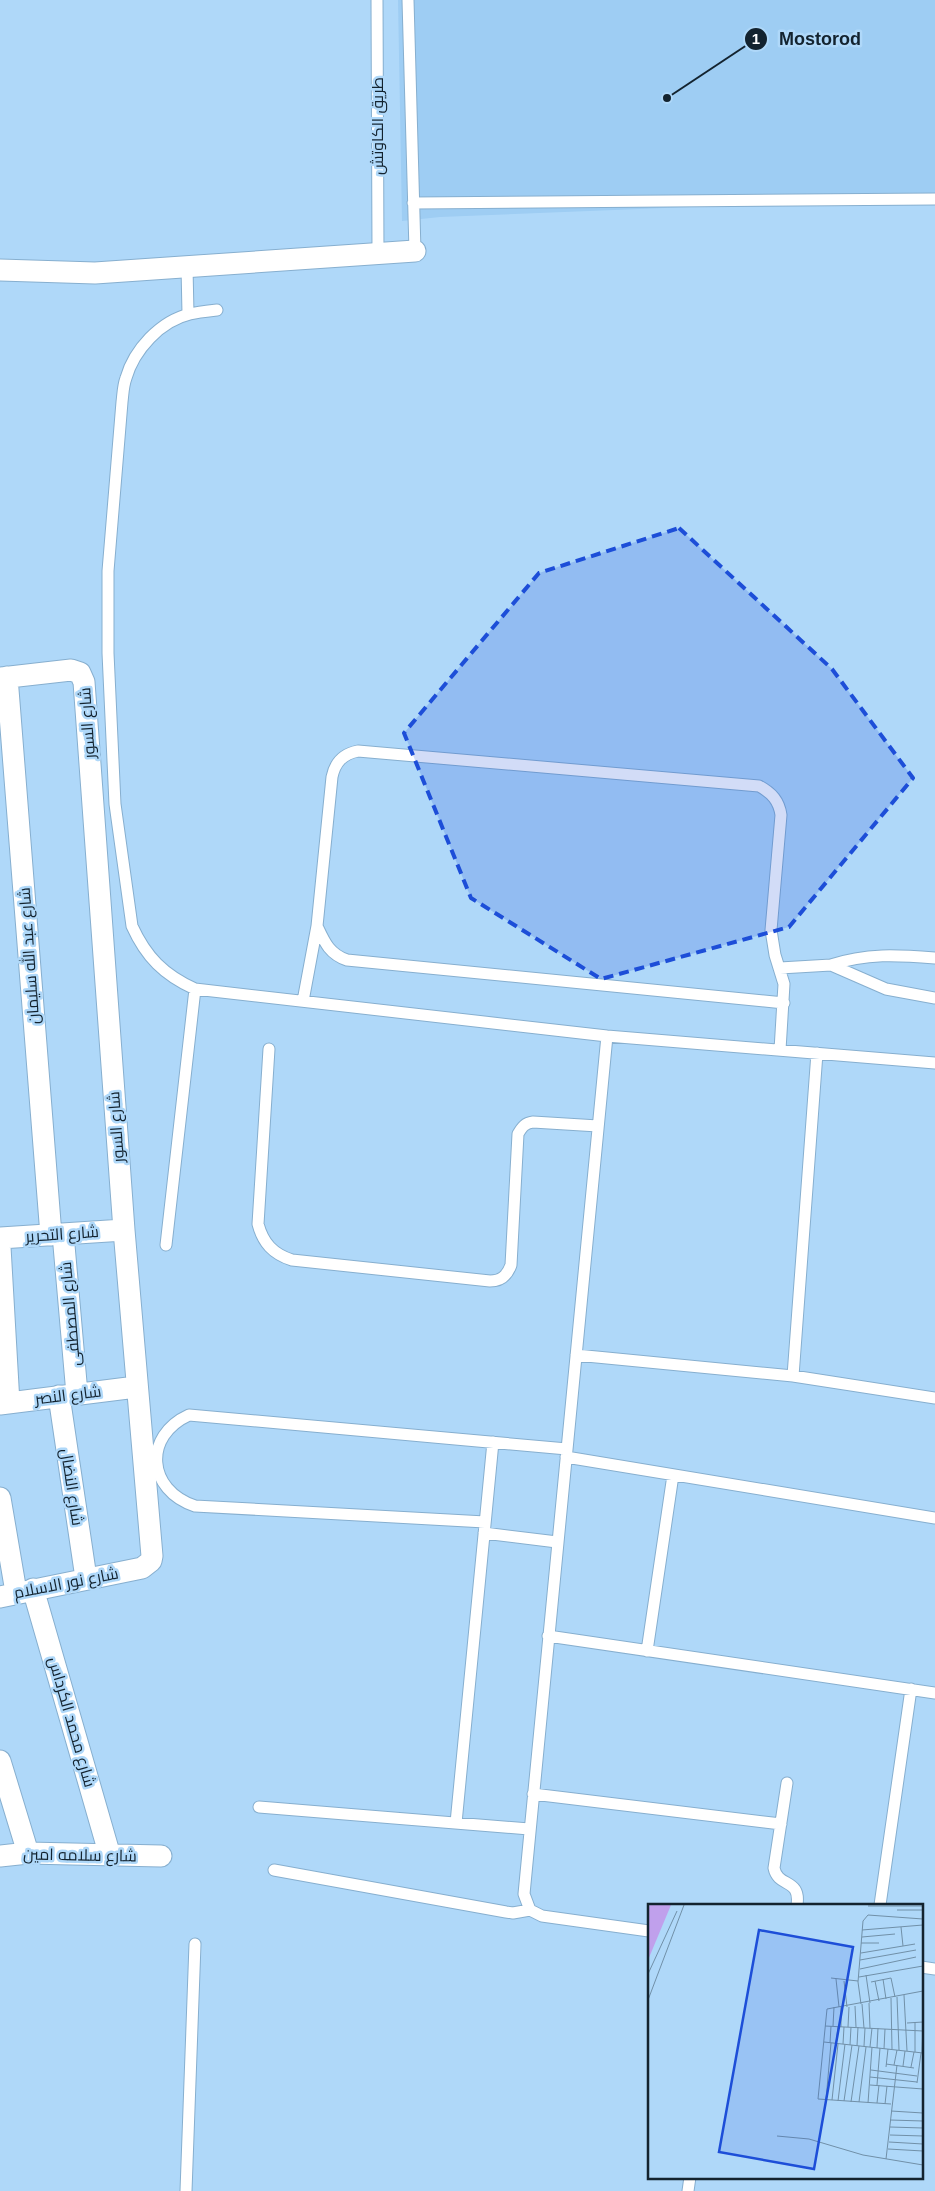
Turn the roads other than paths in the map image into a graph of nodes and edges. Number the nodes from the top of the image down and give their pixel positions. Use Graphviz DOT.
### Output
graph roads {
  1 [pos="377,0"];
  2 [pos="408,0"];
  3 [pos="935,199"];
  4 [pos="413,203"];
  5 [pos="415,251"];
  6 [pos="378,253"];
  7 [pos="187,267"];
  8 [pos="0,270"];
  9 [pos="217,310"];
  10 [pos="188,314"];
  11 [pos="4,678"];
  12 [pos="316,926"];
  13 [pos="935,958"];
  14 [pos="831,965"];
  15 [pos="780,968"];
  16 [pos="195,989"];
  17 [pos="935,998"];
  18 [pos="303,1001"];
  19 [pos="784,1003"];
  20 [pos="607,1036"];
  21 [pos="269,1049"];
  22 [pos="780,1050"];
  23 [pos="818,1053"];
  24 [pos="935,1063"];
  25 [pos="598,1126"];
  26 [pos="124,1230"];
  27 [pos="57,1234"];
  28 [pos="0,1238"];
  29 [pos="166,1245"];
  30 [pos="0,1247"];
  31 [pos="576,1355"];
  32 [pos="793,1376"];
  33 [pos="136,1386"];
  34 [pos="68,1395"];
  35 [pos="935,1398"];
  36 [pos="5,1403"];
  37 [pos="494,1442"];
  38 [pos="566,1453"];
  39 [pos="673,1474"];
  40 [pos="0,1498"];
  41 [pos="935,1518"];
  42 [pos="485,1528"];
  43 [pos="557,1542"];
  44 [pos="133,1569"];
  45 [pos="86,1578"];
  46 [pos="16,1593"];
  47 [pos="548,1636"];
  48 [pos="647,1650"];
  49 [pos="911,1689"];
  50 [pos="935,1693"];
  51 [pos="1,1768"];
  52 [pos="787,1783"];
  53 [pos="533,1794"];
  54 [pos="259,1807"];
  55 [pos="456,1823"];
  56 [pos="781,1824"];
  57 [pos="530,1829"];
  58 [pos="28,1853"];
  59 [pos="0,1856"];
  60 [pos="110,1856"];
  61 [pos="161,1856"];
  62 [pos="274,1870"];
  63 [pos="797,1904"];
  64 [pos="880,1904"];
  65 [pos="530,1910"];
  66 [pos="648,1931"];
  67 [pos="195,1944"];
  68 [pos="922,1967"];
  69 [pos="935,1969"];
  70 [pos="690,2178"];
  71 [pos="186,2191"];
  72 [pos="688,2191"];
  1 -- 6 [label="lane, طريق الكاوتش"];
  2 -- 4 [label="lane"];
  3 -- 4 [label="lane"];
  4 -- 5 [label="lane"];
  5 -- 6 [label="street"];
  6 -- 7 [label="street"];
  7 -- 8 [label="street"];
  7 -- 10 [label="lane"];
  9 -- 10 [label="lane"];
  10 -- 16 [label="lane"];
  11 -- 26 [label="street, شارع السور"];
  11 -- 27 [label="street, شارع عبد الله سليمان"];
  12 -- 15 [label="lane"];
  12 -- 18 [label="lane"];
  12 -- 19 [label="lane"];
  13 -- 14 [label="lane"];
  14 -- 15 [label="lane"];
  14 -- 17 [label="lane"];
  15 -- 19 [label="lane"];
  16 -- 18 [label="lane"];
  16 -- 29 [label="lane"];
  18 -- 20 [label="lane"];
  19 -- 22 [label="lane"];
  20 -- 22 [label="lane"];
  20 -- 25 [label="lane"];
  21 -- 25 [label="lane"];
  22 -- 23 [label="lane"];
  23 -- 24 [label="lane"];
  23 -- 32 [label="lane"];
  25 -- 31 [label="lane"];
  26 -- 27 [label="street, شارع التحرير"];
  26 -- 33 [label="street, شارع السور"];
  27 -- 28 [label="street, شارع التحرير"];
  27 -- 34 [label="street, شارع المصطفى"];
  30 -- 36 [label="street"];
  31 -- 32 [label="lane"];
  31 -- 38 [label="lane"];
  32 -- 35 [label="lane"];
  33 -- 34 [label="street, شارع النصر"];
  33 -- 44 [label="street, شارع السور"];
  34 -- 36 [label="street, شارع النصر"];
  34 -- 45 [label="street, شارع النضال"];
  37 -- 38 [label="lane"];
  37 -- 42 [label="lane"];
  37 -- 42 [label="lane"];
  38 -- 39 [label="lane"];
  38 -- 43 [label="lane"];
  39 -- 41 [label="lane"];
  39 -- 48 [label="lane"];
  40 -- 46 [label="street, شارع محمد الكرداس"];
  42 -- 43 [label="lane"];
  42 -- 55 [label="lane"];
  43 -- 47 [label="lane"];
  44 -- 45 [label="street, شارع نور الاسلام"];
  45 -- 46 [label="street, شارع نور الاسلام"];
  46 -- 60 [label="street, شارع محمد الكرداس"];
  47 -- 48 [label="lane"];
  47 -- 53 [label="lane"];
  48 -- 49 [label="lane"];
  49 -- 50 [label="lane"];
  49 -- 64 [label="lane"];
  51 -- 58 [label="street"];
  52 -- 56 [label="lane"];
  53 -- 56 [label="lane"];
  53 -- 57 [label="lane"];
  54 -- 55 [label="lane"];
  55 -- 57 [label="lane"];
  56 -- 63 [label="lane"];
  57 -- 65 [label="lane"];
  58 -- 59 [label="street, شارع سلامه امين"];
  58 -- 60 [label="street, شارع سلامه امين"];
  60 -- 61 [label="street, شارع سلامه امين"];
  62 -- 65 [label="lane"];
  65 -- 66 [label="lane"];
  67 -- 71 [label="lane"];
  68 -- 69 [label="lane"];
  70 -- 72 [label="lane"];
}
